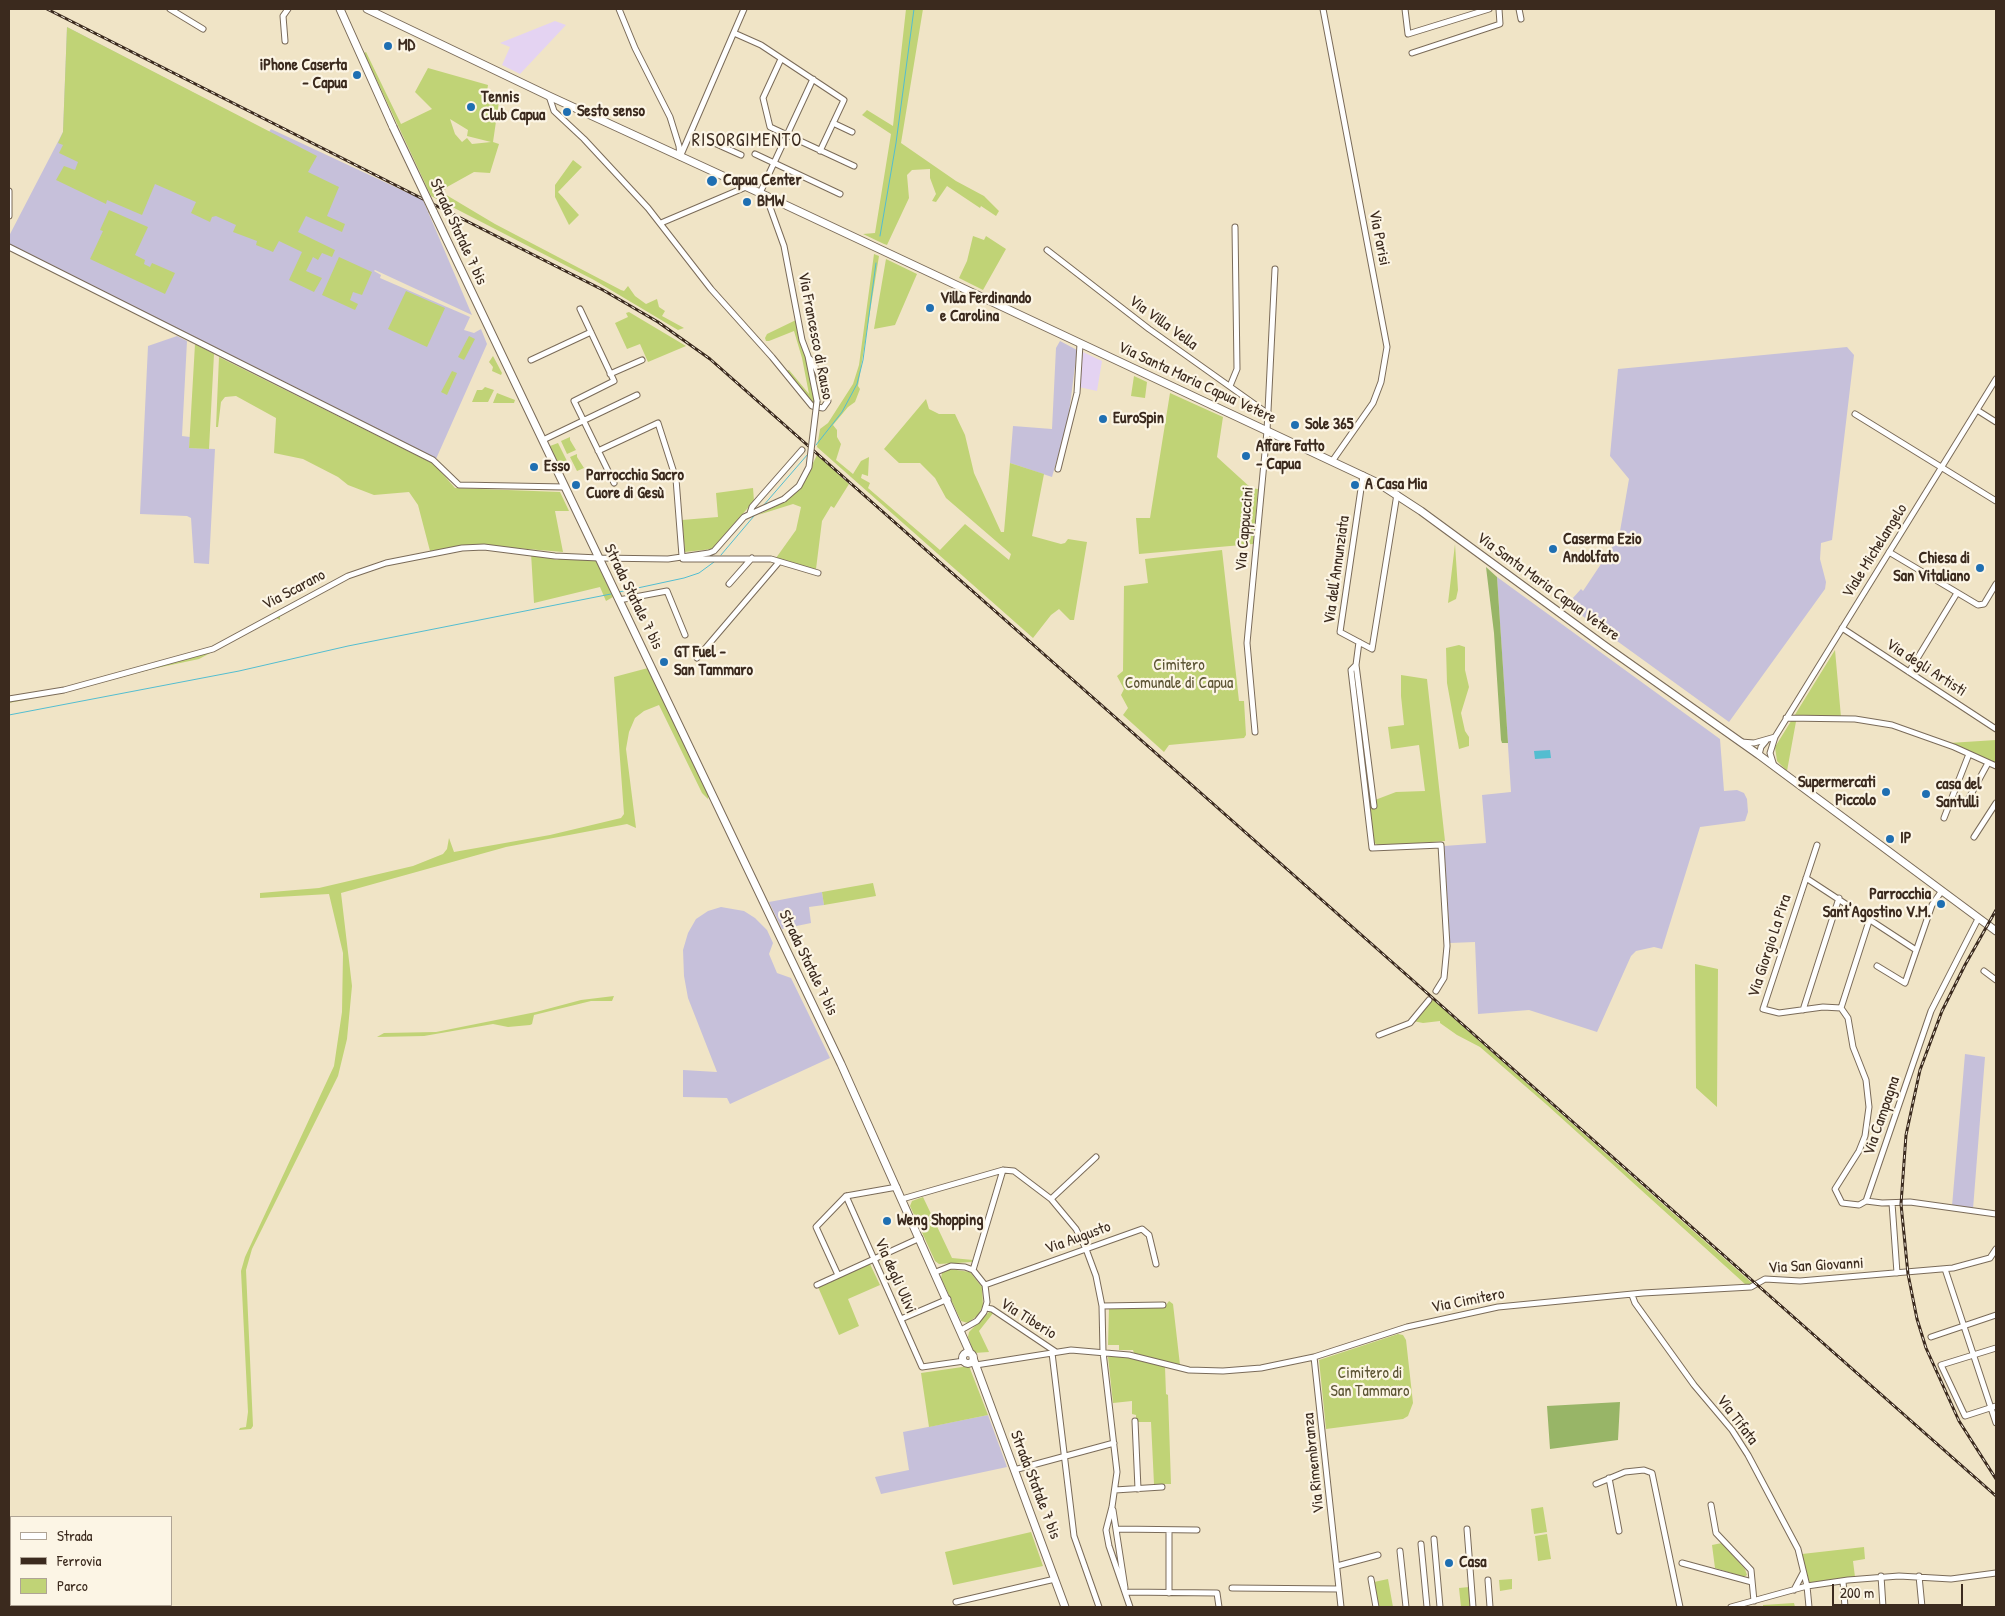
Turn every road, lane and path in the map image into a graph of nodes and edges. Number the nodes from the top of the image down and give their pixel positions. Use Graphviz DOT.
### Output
graph roads {
  1 [pos="170,9"];
  2 [pos="288,9"];
  3 [pos="340,9"];
  4 [pos="367,9"];
  5 [pos="619,9"];
  6 [pos="744,9"];
  7 [pos="1322,9"];
  8 [pos="1405,9"];
  9 [pos="1489,9"];
  10 [pos="1499,9"];
  11 [pos="1519,9"];
  12 [pos="378,11"];
  13 [pos="1521,19"];
  14 [pos="203,29"];
  15 [pos="734,33"];
  16 [pos="285,41"];
  17 [pos="1412,53"];
  18 [pos="780,59"];
  19 [pos="813,79"];
  20 [pos="549,96"];
  21 [pos="833,123"];
  22 [pos="852,132"];
  23 [pos="692,133"];
  24 [pos="787,135"];
  25 [pos="820,151"];
  26 [pos="755,154"];
  27 [pos="742,155"];
  28 [pos="680,157"];
  29 [pos="774,163"];
  30 [pos="854,166"];
  31 [pos="747,186"];
  32 [pos="9,191"];
  33 [pos="763,194"];
  34 [pos="840,194"];
  35 [pos="9,216"];
  36 [pos="661,223"];
  37 [pos="1235,227"];
  38 [pos="9,248"];
  39 [pos="1047,250"];
  40 [pos="1275,269"];
  41 [pos="580,309"];
  42 [pos="591,332"];
  43 [pos="1080,344"];
  44 [pos="808,358"];
  45 [pos="532,360"];
  46 [pos="642,360"];
  47 [pos="610,374"];
  48 [pos="1996,380"];
  49 [pos="1230,386"];
  50 [pos="637,395"];
  51 [pos="1977,410"];
  52 [pos="1267,413"];
  53 [pos="1856,414"];
  54 [pos="583,421"];
  55 [pos="1996,422"];
  56 [pos="1267,431"];
  57 [pos="543,440"];
  58 [pos="802,450"];
  59 [pos="598,451"];
  60 [pos="1333,460"];
  61 [pos="1942,467"];
  62 [pos="1058,469"];
  63 [pos="1363,475"];
  64 [pos="614,483"];
  65 [pos="565,487"];
  66 [pos="1397,494"];
  67 [pos="1996,501"];
  68 [pos="750,514"];
  69 [pos="1889,552"];
  70 [pos="682,556"];
  71 [pos="599,558"];
  72 [pos="752,558"];
  73 [pos="668,559"];
  74 [pos="779,562"];
  75 [pos="818,573"];
  76 [pos="729,584"];
  77 [pos="1996,584"];
  78 [pos="1957,593"];
  79 [pos="619,600"];
  80 [pos="1842,628"];
  81 [pos="685,635"];
  82 [pos="1360,642"];
  83 [pos="697,658"];
  84 [pos="1356,665"];
  85 [pos="1909,672"];
  86 [pos="9,699"];
  87 [pos="1786,718"];
  88 [pos="1996,729"];
  89 [pos="1255,732"];
  90 [pos="1775,737"];
  91 [pos="1767,740"];
  92 [pos="1741,742"];
  93 [pos="1770,748"];
  94 [pos="1969,754"];
  95 [pos="1759,755"];
  96 [pos="1988,763"];
  97 [pos="1996,766"];
  98 [pos="1774,767"];
  99 [pos="1969,798"];
  100 [pos="1996,803"];
  101 [pos="1374,806"];
  102 [pos="1944,818"];
  103 [pos="1974,837"];
  104 [pos="1817,845"];
  105 [pos="1806,878"];
  106 [pos="1941,892"];
  107 [pos="1839,898"];
  108 [pos="1870,918"];
  109 [pos="1978,919"];
  110 [pos="1995,928"];
  111 [pos="1916,950"];
  112 [pos="1877,966"];
  113 [pos="1984,971"];
  114 [pos="1996,980"];
  115 [pos="1436,991"];
  116 [pos="1429,1000"];
  117 [pos="1841,1008"];
  118 [pos="1803,1010"];
  119 [pos="1379,1034"];
  120 [pos="1096,1157"];
  121 [pos="1003,1170"];
  122 [pos="897,1187"];
  123 [pos="846,1196"];
  124 [pos="1051,1198"];
  125 [pos="902,1199"];
  126 [pos="1866,1201"];
  127 [pos="1892,1202"];
  128 [pos="1996,1214"];
  129 [pos="920,1238"];
  130 [pos="1086,1249"];
  131 [pos="1996,1249"];
  132 [pos="874,1259"];
  133 [pos="1156,1264"];
  134 [pos="1945,1269"];
  135 [pos="972,1270"];
  136 [pos="936,1272"];
  137 [pos="1897,1273"];
  138 [pos="838,1275"];
  139 [pos="818,1285"];
  140 [pos="985,1285"];
  141 [pos="1632,1294"];
  142 [pos="948,1299"];
  143 [pos="1163,1304"];
  144 [pos="1102,1306"];
  145 [pos="986,1308"];
  146 [pos="1996,1315"];
  147 [pos="901,1319"];
  148 [pos="1964,1325"];
  149 [pos="962,1332"];
  150 [pos="1931,1337"];
  151 [pos="1996,1348"];
  152 [pos="1054,1352"];
  153 [pos="1103,1352"];
  154 [pos="1974,1355"];
  155 [pos="1314,1357"];
  156 [pos="970,1360"];
  157 [pos="1994,1407"];
  158 [pos="1135,1421"];
  159 [pos="1996,1423"];
  160 [pos="1114,1443"];
  161 [pos="1063,1456"];
  162 [pos="1014,1470"];
  163 [pos="1609,1478"];
  164 [pos="1596,1484"];
  165 [pos="1162,1487"];
  166 [pos="1138,1489"];
  167 [pos="1115,1490"];
  168 [pos="1711,1505"];
  169 [pos="1112,1507"];
  170 [pos="1117,1529"];
  171 [pos="1467,1529"];
  172 [pos="1169,1530"];
  173 [pos="1197,1530"];
  174 [pos="1619,1530"];
  175 [pos="1434,1539"];
  176 [pos="1421,1544"];
  177 [pos="1400,1550"];
  178 [pos="1378,1555"];
  179 [pos="1682,1563"];
  180 [pos="1337,1566"];
  181 [pos="1803,1570"];
  182 [pos="1996,1573"];
  183 [pos="1881,1576"];
  184 [pos="1921,1576"];
  185 [pos="1371,1579"];
  186 [pos="1055,1580"];
  187 [pos="1488,1580"];
  188 [pos="1842,1581"];
  189 [pos="1752,1582"];
  190 [pos="1807,1586"];
  191 [pos="1232,1588"];
  192 [pos="1339,1589"];
  193 [pos="1794,1590"];
  194 [pos="1125,1592"];
  195 [pos="1169,1593"];
  196 [pos="956,1602"];
  197 [pos="1755,1603"];
  198 [pos="1065,1607"];
  199 [pos="1099,1607"];
  200 [pos="1130,1607"];
  201 [pos="1220,1607"];
  202 [pos="1341,1607"];
  203 [pos="1376,1607"];
  204 [pos="1406,1607"];
  205 [pos="1427,1607"];
  206 [pos="1440,1607"];
  207 [pos="1473,1607"];
  208 [pos="1490,1607"];
  209 [pos="1680,1607"];
  210 [pos="1731,1607"];
  211 [pos="1809,1607"];
  212 [pos="1845,1607"];
  213 [pos="1883,1607"];
  214 [pos="1922,1607"];
  1 -- 14 [label="street"];
  2 -- 16 [label="street"];
  3 -- 57 [label="main road, Strada Statale 7 bis, bridge"];
  4 -- 12 [label="main road, Via Santa Maria Capua Vetere"];
  5 -- 28 [label="street"];
  6 -- 15 [label="street"];
  7 -- 60 [label="street, Via Parisi"];
  8 -- 9 [label="street"];
  10 -- 17 [label="street"];
  11 -- 13 [label="street"];
  12 -- 20 [label="main road, Via Santa Maria Capua Vetere"];
  15 -- 18 [label="street"];
  15 -- 23 [label="street"];
  18 -- 19 [label="street"];
  18 -- 24 [label="street"];
  19 -- 21 [label="street"];
  19 -- 24 [label="street"];
  20 -- 28 [label="main road, Via Santa Maria Capua Vetere"];
  20 -- 36 [label="street"];
  21 -- 22 [label="street"];
  21 -- 25 [label="street"];
  23 -- 27 [label="street"];
  23 -- 28 [label="street"];
  24 -- 25 [label="street"];
  24 -- 29 [label="street"];
  25 -- 30 [label="street"];
  26 -- 29 [label="street"];
  28 -- 31 [label="main road, Via Santa Maria Capua Vetere"];
  29 -- 33 [label="street"];
  29 -- 34 [label="street"];
  31 -- 33 [label="main road, Via Santa Maria Capua Vetere"];
  31 -- 36 [label="street"];
  32 -- 35 [label="street"];
  33 -- 43 [label="main road, Via Santa Maria Capua Vetere"];
  33 -- 44 [label="street, Via Francesco di Rauso"];
  36 -- 44 [label="street"];
  37 -- 49 [label="street"];
  38 -- 65 [label="street"];
  39 -- 49 [label="street, Via Villa Vella"];
  40 -- 52 [label="street, Via Cappuccini"];
  41 -- 42 [label="street"];
  42 -- 45 [label="street"];
  42 -- 47 [label="street"];
  43 -- 56 [label="main road, Via Santa Maria Capua Vetere"];
  43 -- 62 [label="street"];
  44 -- 68 [label="street, Via Francesco di Rauso, bridge"];
  46 -- 47 [label="street"];
  47 -- 54 [label="street"];
  48 -- 51 [label="street, Viale Michelangelo"];
  49 -- 52 [label="street, Via Villa Vella"];
  50 -- 54 [label="street"];
  51 -- 55 [label="street"];
  51 -- 61 [label="street, Viale Michelangelo"];
  52 -- 56 [label="street, Via Cappuccini"];
  53 -- 61 [label="street"];
  54 -- 57 [label="street"];
  54 -- 59 [label="street"];
  56 -- 60 [label="main road, Via Santa Maria Capua Vetere"];
  56 -- 89 [label="street, Via Cappuccini"];
  57 -- 65 [label="main road, Strada Statale 7 bis"];
  58 -- 68 [label="street"];
  59 -- 64 [label="street"];
  59 -- 70 [label="street"];
  60 -- 63 [label="main road, Via Santa Maria Capua Vetere"];
  61 -- 67 [label="street"];
  61 -- 69 [label="street, Viale Michelangelo"];
  63 -- 66 [label="main road, Via Santa Maria Capua Vetere"];
  63 -- 82 [label="street, Via dell'Annunziata"];
  65 -- 71 [label="main road, Strada Statale 7 bis"];
  66 -- 82 [label="street, Via dell'Annunziata"];
  66 -- 92 [label="main road, Via Santa Maria Capua Vetere"];
  68 -- 70 [label="street"];
  69 -- 78 [label="street"];
  69 -- 80 [label="street, Viale Michelangelo"];
  70 -- 73 [label="street"];
  71 -- 73 [label="street, Via Scarano"];
  71 -- 79 [label="main road, Strada Statale 7 bis"];
  71 -- 86 [label="street, Via Scarano"];
  72 -- 73 [label="street"];
  72 -- 74 [label="street"];
  72 -- 76 [label="street"];
  74 -- 75 [label="street"];
  74 -- 83 [label="street"];
  77 -- 78 [label="street"];
  78 -- 85 [label="street"];
  79 -- 81 [label="street"];
  79 -- 122 [label="main road, Strada Statale 7 bis"];
  80 -- 85 [label="street, Via degli Artisti"];
  80 -- 87 [label="street, Viale Michelangelo"];
  82 -- 84 [label="street"];
  84 -- 101 [label="street"];
  84 -- 115 [label="street"];
  85 -- 88 [label="street, Via degli Artisti"];
  87 -- 90 [label="street, Viale Michelangelo"];
  87 -- 94 [label="street"];
  90 -- 91 [label="street"];
  90 -- 93 [label="street, Viale Michelangelo"];
  91 -- 92 [label="street"];
  91 -- 95 [label="street"];
  92 -- 95 [label="main road, Via Santa Maria Capua Vetere"];
  93 -- 95 [label="street"];
  93 -- 98 [label="street"];
  94 -- 96 [label="street"];
  94 -- 102 [label="street"];
  95 -- 98 [label="main road, Via Santa Maria Capua Vetere"];
  96 -- 97 [label="street"];
  96 -- 99 [label="street"];
  98 -- 106 [label="main road, Via Santa Maria Capua Vetere"];
  100 -- 103 [label="street"];
  104 -- 105 [label="street, Via Giorgio La Pira"];
  105 -- 107 [label="street"];
  105 -- 118 [label="street, Via Giorgio La Pira"];
  106 -- 109 [label="main road, Via Santa Maria Capua Vetere"];
  106 -- 111 [label="street"];
  107 -- 108 [label="street"];
  107 -- 118 [label="street"];
  108 -- 111 [label="street"];
  108 -- 117 [label="street"];
  109 -- 110 [label="main road, Via Santa Maria Capua Vetere"];
  109 -- 126 [label="street, Via Campagna"];
  111 -- 112 [label="street"];
  113 -- 114 [label="street"];
  116 -- 119 [label="street"];
  117 -- 118 [label="street, Via Giorgio La Pira"];
  117 -- 126 [label="street"];
  120 -- 124 [label="street"];
  121 -- 124 [label="street"];
  121 -- 125 [label="street"];
  121 -- 135 [label="street"];
  122 -- 123 [label="street"];
  122 -- 125 [label="main road, Strada Statale 7 bis"];
  123 -- 132 [label="street, Via degli Ulivi"];
  123 -- 138 [label="street"];
  124 -- 130 [label="street"];
  125 -- 129 [label="main road, Strada Statale 7 bis"];
  126 -- 127 [label="street"];
  127 -- 128 [label="street"];
  127 -- 137 [label="street"];
  129 -- 132 [label="street"];
  129 -- 136 [label="main road, Strada Statale 7 bis"];
  130 -- 133 [label="street, Via Augusto"];
  130 -- 140 [label="street, Via Augusto"];
  130 -- 144 [label="street"];
  131 -- 134 [label="street, Via San Giovanni"];
  132 -- 138 [label="street"];
  132 -- 147 [label="street, Via degli Ulivi"];
  134 -- 137 [label="street, Via San Giovanni"];
  134 -- 148 [label="street"];
  135 -- 136 [label="street"];
  135 -- 140 [label="street"];
  136 -- 142 [label="main road, Strada Statale 7 bis"];
  137 -- 141 [label="street, Via San Giovanni"];
  138 -- 139 [label="street"];
  140 -- 145 [label="street"];
  141 -- 155 [label="street, Via Cimitero"];
  141 -- 181 [label="street, Via Tifata"];
  142 -- 147 [label="street"];
  142 -- 149 [label="main road, Strada Statale 7 bis"];
  143 -- 144 [label="street"];
  144 -- 153 [label="street"];
  145 -- 149 [label="street"];
  145 -- 152 [label="street, Via Tiberio"];
  146 -- 148 [label="street"];
  147 -- 156 [label="street, Via degli Ulivi"];
  148 -- 150 [label="street"];
  148 -- 154 [label="street"];
  149 -- 156 [label="main road, Strada Statale 7 bis"];
  151 -- 154 [label="street"];
  152 -- 153 [label="street, Via Cimitero"];
  152 -- 156 [label="street, Via Cimitero"];
  152 -- 161 [label="street"];
  153 -- 155 [label="street, Via Cimitero"];
  153 -- 160 [label="street"];
  154 -- 157 [label="street"];
  154 -- 157 [label="street"];
  155 -- 180 [label="street, Via Rimembranza"];
  156 -- 162 [label="main road, Strada Statale 7 bis"];
  157 -- 159 [label="street"];
  158 -- 166 [label="street"];
  160 -- 161 [label="street"];
  160 -- 167 [label="street"];
  161 -- 162 [label="street"];
  161 -- 199 [label="street"];
  162 -- 186 [label="main road, Strada Statale 7 bis"];
  163 -- 164 [label="street"];
  163 -- 174 [label="street"];
  163 -- 209 [label="street"];
  165 -- 166 [label="street"];
  166 -- 167 [label="street"];
  167 -- 169 [label="street"];
  168 -- 189 [label="street"];
  169 -- 170 [label="street"];
  169 -- 194 [label="street"];
  170 -- 172 [label="street"];
  170 -- 194 [label="street"];
  171 -- 207 [label="street"];
  172 -- 173 [label="street"];
  172 -- 195 [label="street"];
  175 -- 206 [label="street"];
  176 -- 205 [label="street"];
  177 -- 204 [label="street"];
  178 -- 180 [label="street"];
  179 -- 189 [label="street"];
  180 -- 192 [label="street, Via Rimembranza"];
  181 -- 190 [label="street, Via Tifata"];
  181 -- 193 [label="street"];
  182 -- 184 [label="street"];
  183 -- 184 [label="street"];
  183 -- 188 [label="street"];
  183 -- 213 [label="street"];
  184 -- 214 [label="street"];
  185 -- 203 [label="street"];
  186 -- 196 [label="street"];
  186 -- 198 [label="main road, Strada Statale 7 bis"];
  187 -- 208 [label="street"];
  188 -- 190 [label="street"];
  188 -- 212 [label="street"];
  189 -- 197 [label="street"];
  190 -- 193 [label="street"];
  190 -- 211 [label="street, Via Tifata"];
  191 -- 192 [label="street"];
  192 -- 202 [label="street, Via Rimembranza"];
  193 -- 197 [label="street"];
  194 -- 195 [label="street"];
  194 -- 200 [label="street"];
  195 -- 201 [label="street"];
  197 -- 210 [label="street"];
}
